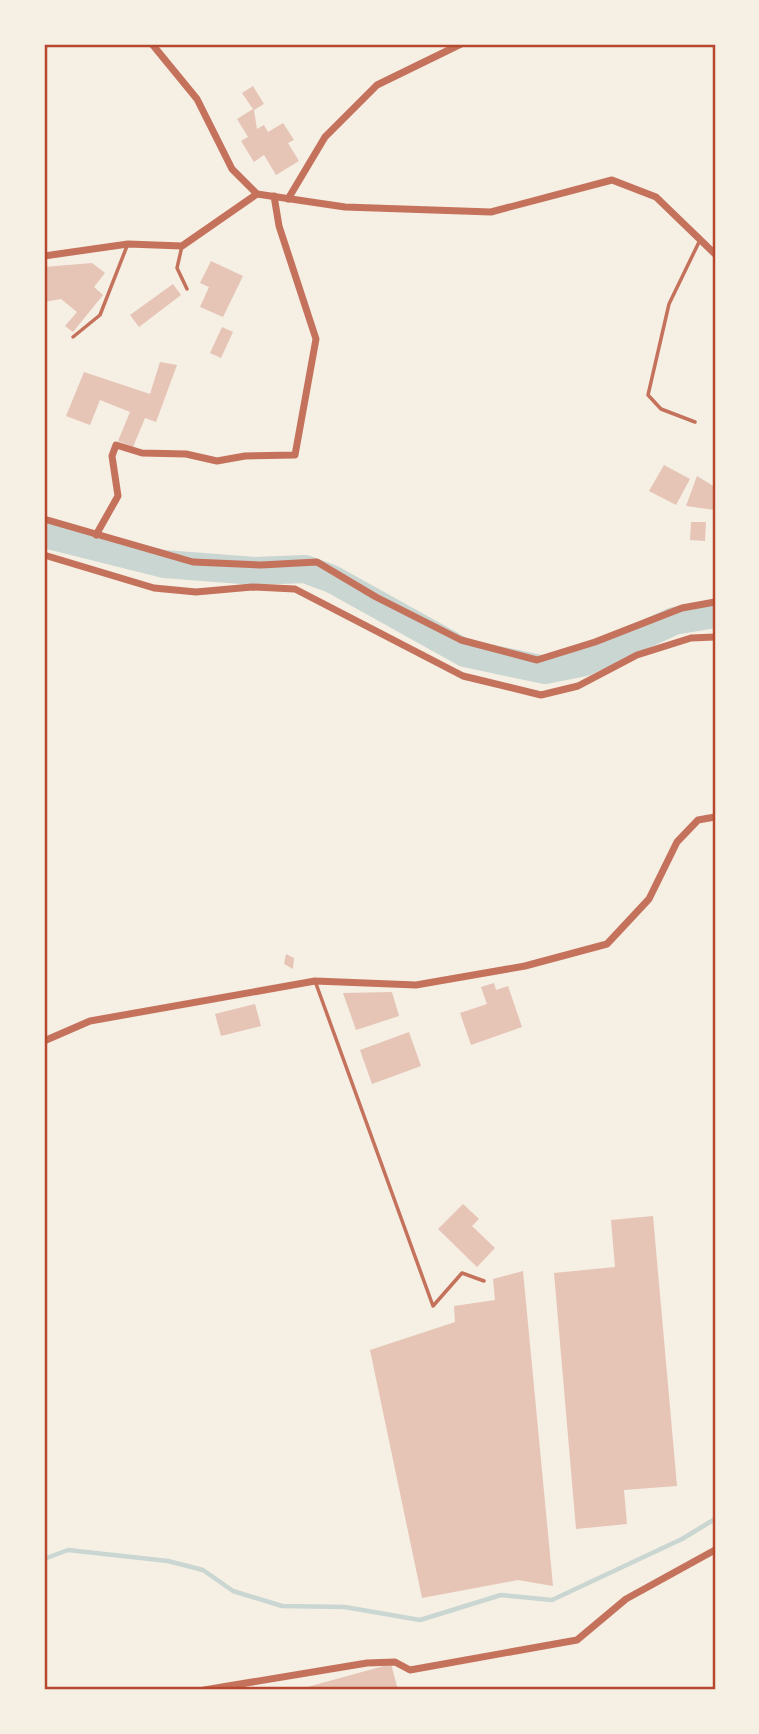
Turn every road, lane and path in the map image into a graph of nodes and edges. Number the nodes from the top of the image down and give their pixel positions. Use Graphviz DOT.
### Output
graph roads {
  1 [pos="152,44"];
  2 [pos="461,44"];
  3 [pos="257,194"];
  4 [pos="274,196"];
  5 [pos="288,198"];
  6 [pos="699,240"];
  7 [pos="128,244"];
  8 [pos="182,246"];
  9 [pos="715,254"];
  10 [pos="44,256"];
  11 [pos="187,289"];
  12 [pos="73,337"];
  13 [pos="695,422"];
  14 [pos="44,519"];
  15 [pos="96,535"];
  16 [pos="44,555"];
  17 [pos="715,602"];
  18 [pos="715,637"];
  19 [pos="715,817"];
  20 [pos="315,981"];
  21 [pos="44,1041"];
  22 [pos="484,1281"];
  23 [pos="715,1550"];
  24 [pos="204,1690"];
  1 -- 3 [label="street"];
  2 -- 5 [label="street"];
  3 -- 4 [label="street"];
  3 -- 8 [label="street"];
  4 -- 5 [label="street"];
  4 -- 15 [label="street"];
  5 -- 6 [label="street"];
  6 -- 9 [label="street"];
  6 -- 13 [label="lane"];
  7 -- 8 [label="street"];
  7 -- 10 [label="street"];
  7 -- 12 [label="lane"];
  8 -- 11 [label="lane"];
  14 -- 15 [label="street"];
  15 -- 17 [label="street"];
  16 -- 18 [label="street"];
  19 -- 20 [label="street"];
  20 -- 21 [label="street"];
  20 -- 22 [label="lane"];
  23 -- 24 [label="street"];
}
